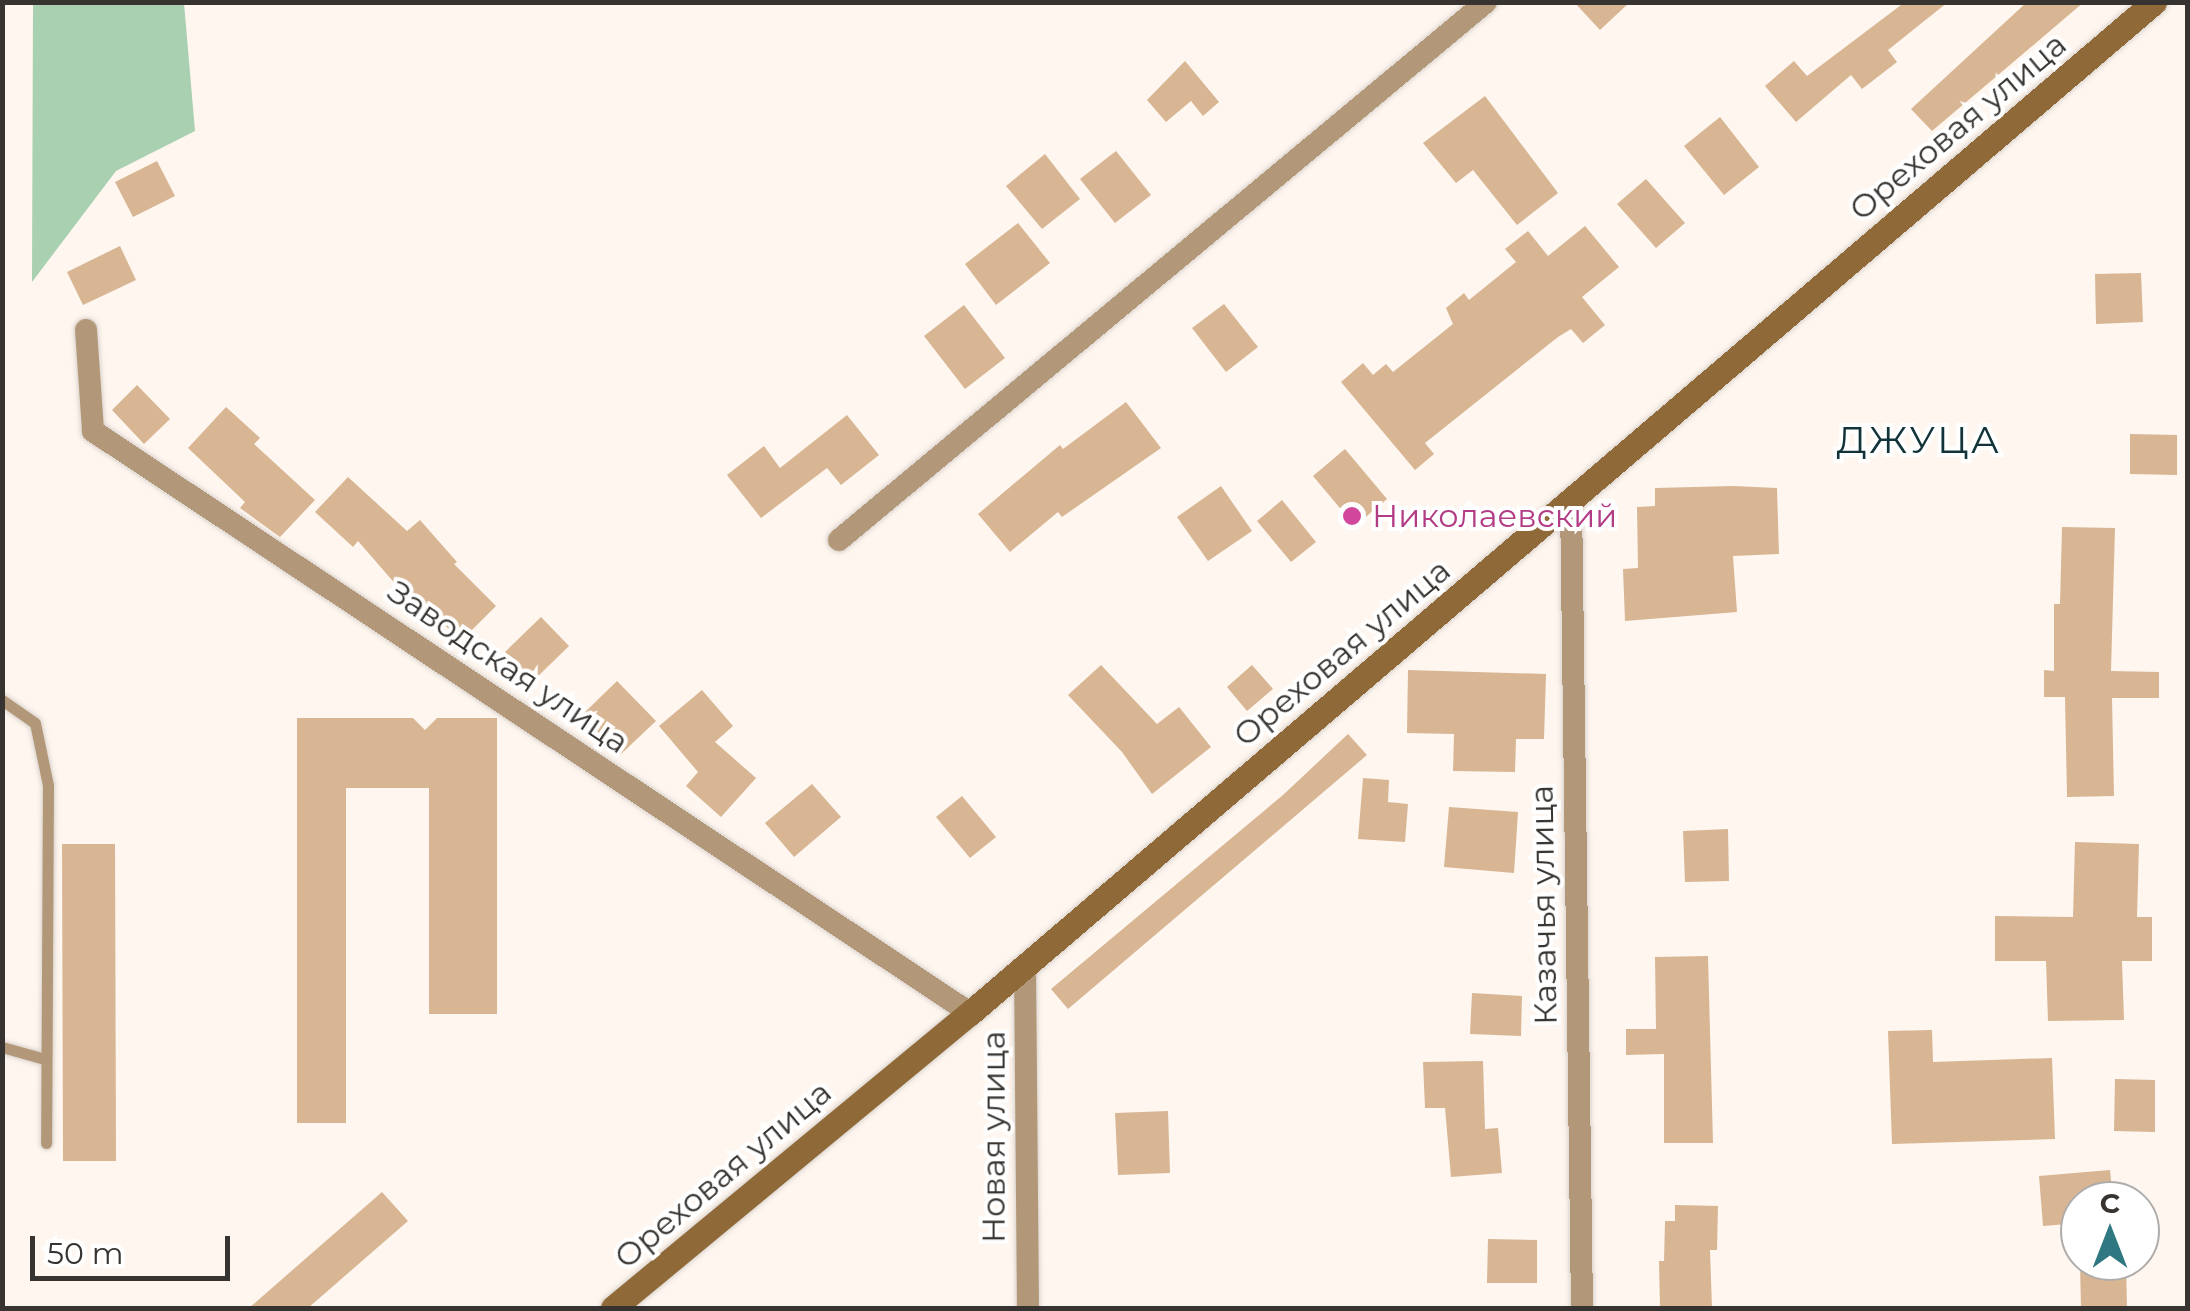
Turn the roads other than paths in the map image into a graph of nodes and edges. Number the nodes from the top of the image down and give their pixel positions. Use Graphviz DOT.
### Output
graph roads {
  1 [pos="1486,2"];
  2 [pos="2154,2"];
  3 [pos="86,330"];
  4 [pos="1570,500"];
  5 [pos="839,540"];
  6 [pos="2,700"];
  7 [pos="1025,966"];
  8 [pos="970,1012"];
  9 [pos="2,1047"];
  10 [pos="45,1059"];
  11 [pos="46,1143"];
  12 [pos="613,1308"];
  13 [pos="1028,1308"];
  14 [pos="1582,1308"];
  1 -- 5 [label="street"];
  2 -- 4 [label="main road, Ореховая улица"];
  3 -- 8 [label="street, Заводская улица"];
  4 -- 7 [label="main road, Ореховая улица"];
  4 -- 14 [label="street, Казачья улица"];
  6 -- 10 [label="lane"];
  7 -- 8 [label="main road, Ореховая улица"];
  7 -- 13 [label="street, Новая улица"];
  8 -- 12 [label="main road, Ореховая улица"];
  9 -- 10 [label="lane"];
  10 -- 11 [label="lane"];
}
